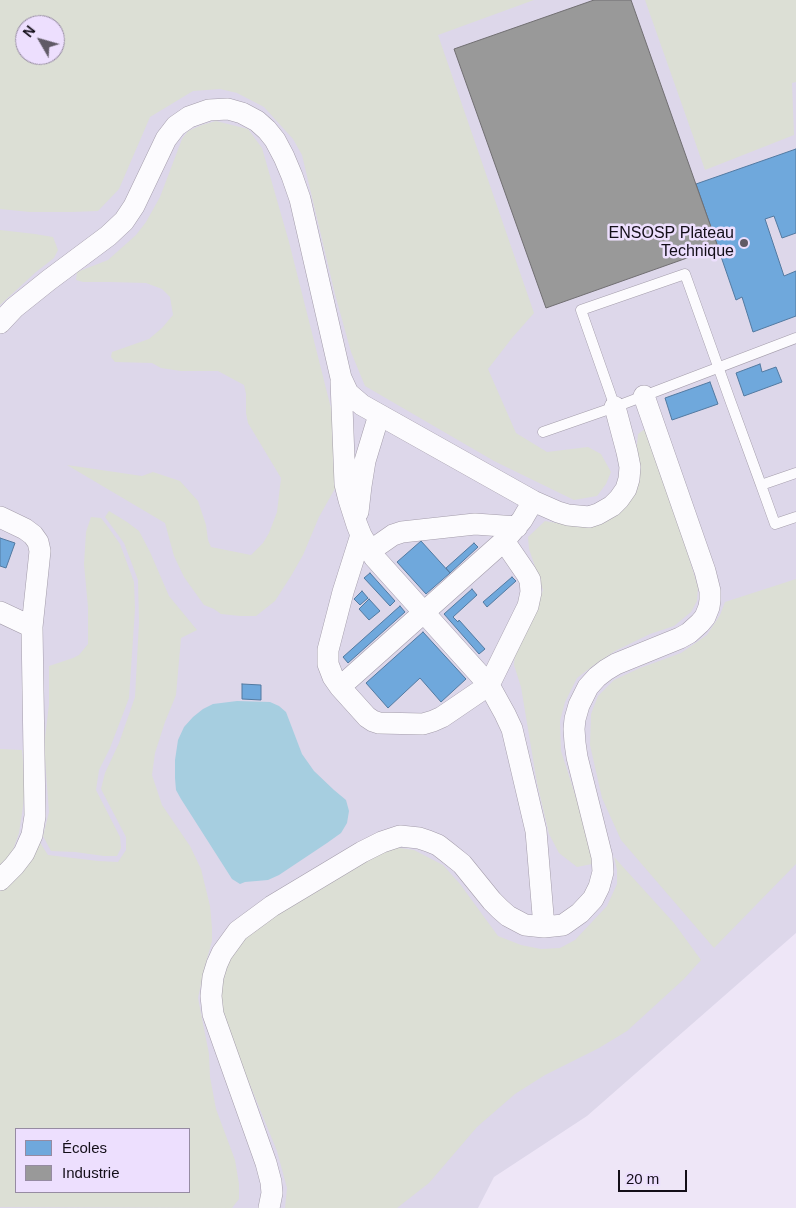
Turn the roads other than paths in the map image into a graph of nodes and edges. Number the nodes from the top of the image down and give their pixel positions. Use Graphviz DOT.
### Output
graph roads {
  1 [pos="0,323"];
  2 [pos="796,338"];
  3 [pos="719,368"];
  4 [pos="341,378"];
  5 [pos="644,396"];
  6 [pos="615,407"];
  7 [pos="379,415"];
  8 [pos="543,432"];
  9 [pos="796,473"];
  10 [pos="761,485"];
  11 [pos="533,500"];
  12 [pos="0,517"];
  13 [pos="796,518"];
  14 [pos="511,534"];
  15 [pos="363,537"];
  16 [pos="0,612"];
  17 [pos="424,612"];
  18 [pos="32,627"];
  19 [pos="489,685"];
  20 [pos="340,687"];
  21 [pos="0,880"];
  22 [pos="544,927"];
  23 [pos="268,1208"];
  1 -- 4 [label="street"];
  2 -- 3 [label="lane"];
  3 -- 5 [label="lane"];
  3 -- 6 [label="lane"];
  3 -- 10 [label="lane"];
  4 -- 7 [label="street"];
  4 -- 15 [label="street"];
  5 -- 6 [label="lane"];
  5 -- 22 [label="street"];
  6 -- 8 [label="lane"];
  6 -- 11 [label="street"];
  7 -- 11 [label="street"];
  7 -- 15 [label="street"];
  9 -- 10 [label="lane"];
  10 -- 13 [label="lane"];
  11 -- 14 [label="street"];
  12 -- 18 [label="street"];
  14 -- 15 [label="street"];
  14 -- 17 [label="street"];
  14 -- 19 [label="street"];
  15 -- 17 [label="street"];
  15 -- 20 [label="street"];
  16 -- 18 [label="street"];
  17 -- 19 [label="street"];
  17 -- 20 [label="street"];
  18 -- 21 [label="street"];
  19 -- 20 [label="street"];
  19 -- 22 [label="street"];
  22 -- 23 [label="street"];
}
